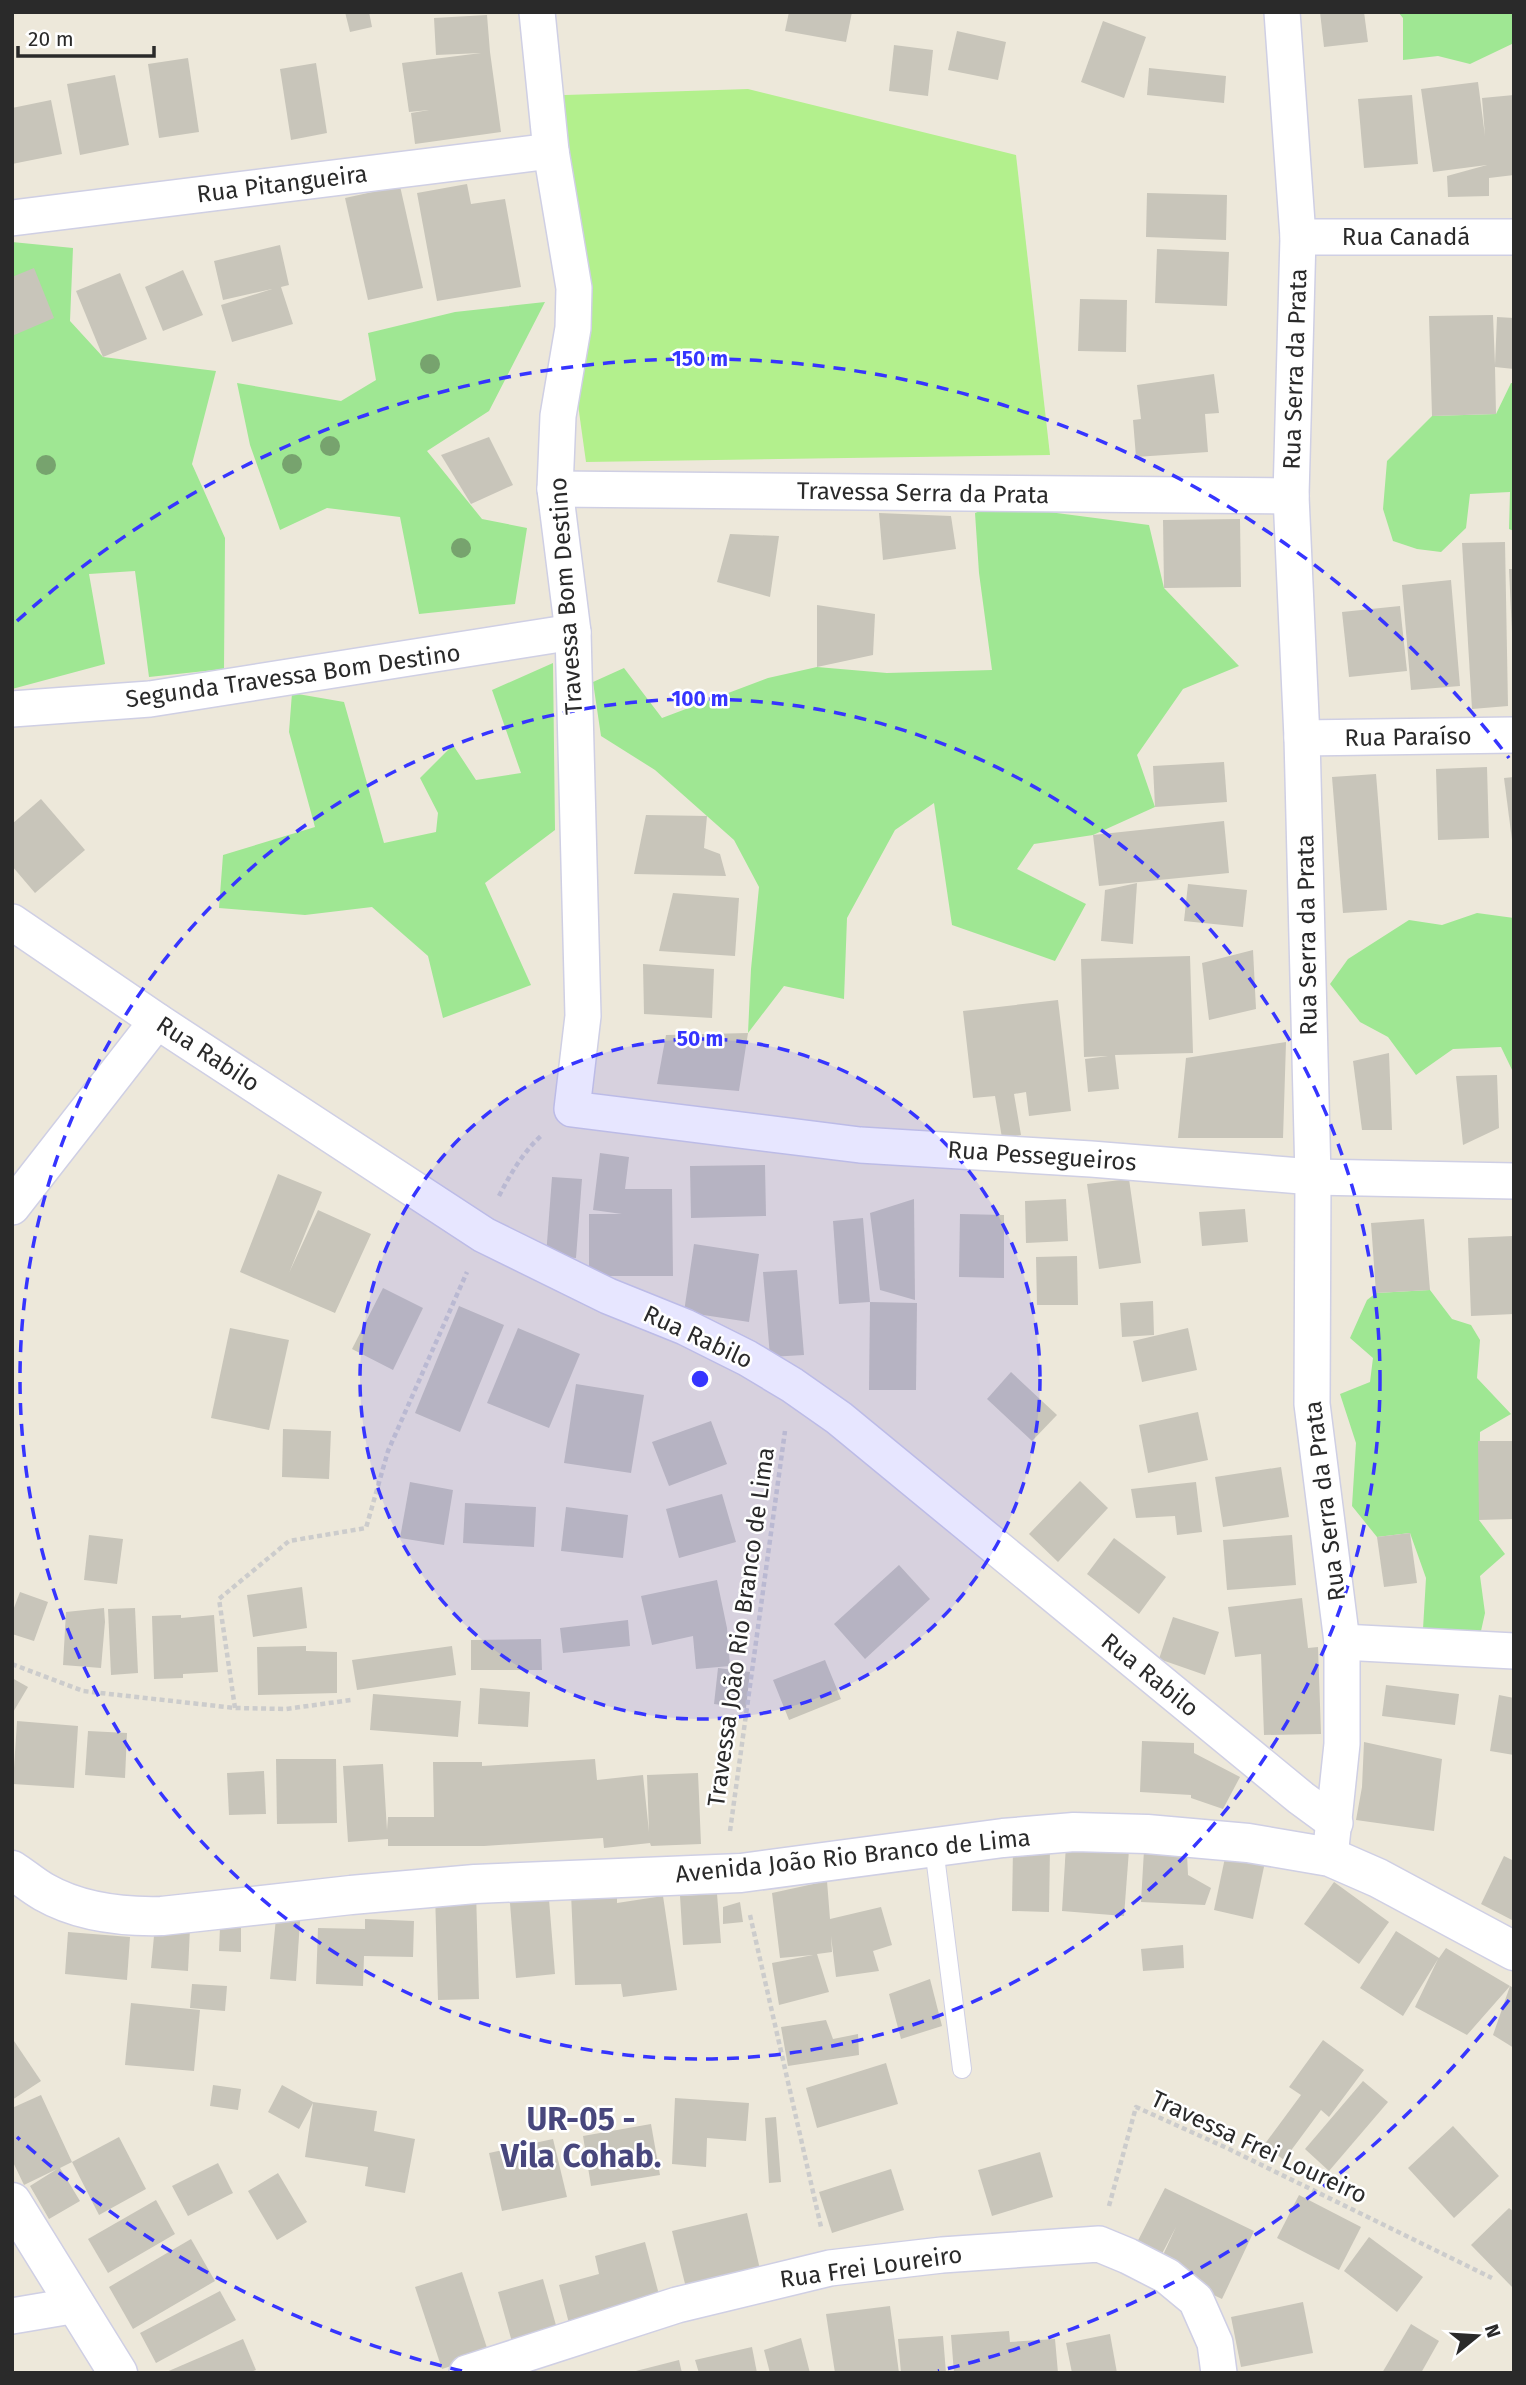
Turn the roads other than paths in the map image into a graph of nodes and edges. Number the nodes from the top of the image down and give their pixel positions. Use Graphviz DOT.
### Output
graph roads {
  1 [pos="537,12"];
  2 [pos="1282,12"];
  3 [pos="551,151"];
  4 [pos="12,218"];
  5 [pos="1298,237"];
  6 [pos="1514,237"];
  7 [pos="555,489"];
  8 [pos="1291,496"];
  9 [pos="573,632"];
  10 [pos="12,709"];
  11 [pos="1514,736"];
  12 [pos="1302,738"];
  13 [pos="12,922"];
  14 [pos="157,1021"];
  15 [pos="572,1110"];
  16 [pos="1314,1177"];
  17 [pos="1514,1181"];
  18 [pos="12,1207"];
  19 [pos="1342,1642"];
  20 [pos="1514,1651"];
  21 [pos="1333,1840"];
  22 [pos="934,1848"];
  23 [pos="12,1870"];
  24 [pos="1514,1951"];
  25 [pos="962,2069"];
  26 [pos="12,2202"];
  27 [pos="77,2305"];
  28 [pos="12,2316"];
  29 [pos="118,2373"];
  30 [pos="467,2373"];
  31 [pos="1219,2373"];
  1 -- 3 [label="street, Travessa Bom Destino"];
  2 -- 5 [label="street, Rua Serra da Prata"];
  3 -- 4 [label="street, Rua Pitangueira"];
  3 -- 7 [label="street, Travessa Bom Destino"];
  5 -- 6 [label="street, Rua Canadá"];
  5 -- 8 [label="street, Rua Serra da Prata"];
  7 -- 8 [label="street, Travessa Serra da Prata"];
  7 -- 9 [label="street, Travessa Bom Destino"];
  8 -- 12 [label="street, Rua Serra da Prata"];
  9 -- 10 [label="street, Segunda Travessa Bom Destino"];
  9 -- 15 [label="street, Travessa Bom Destino"];
  11 -- 12 [label="street, Rua Paraíso"];
  12 -- 16 [label="street, Rua Serra da Prata"];
  13 -- 14 [label="street, Rua Rabilo"];
  14 -- 18 [label="street"];
  14 -- 21 [label="street, Rua Rabilo"];
  15 -- 16 [label="street, Rua Pessegueiros"];
  16 -- 17 [label="street, Rua Pessegueiros"];
  16 -- 19 [label="street, Rua Serra da Prata"];
  19 -- 20 [label="street"];
  19 -- 21 [label="street, Rua Serra da Prata"];
  21 -- 22 [label="main road, Avenida João Rio Branco de Lima"];
  21 -- 24 [label="main road, Avenida João Rio Branco de Lima"];
  22 -- 23 [label="main road, Avenida João Rio Branco de Lima"];
  22 -- 25 [label="lane"];
  26 -- 27 [label="main road"];
  27 -- 28 [label="street"];
  27 -- 29 [label="main road"];
  30 -- 31 [label="street, Rua Frei Loureiro"];
}
